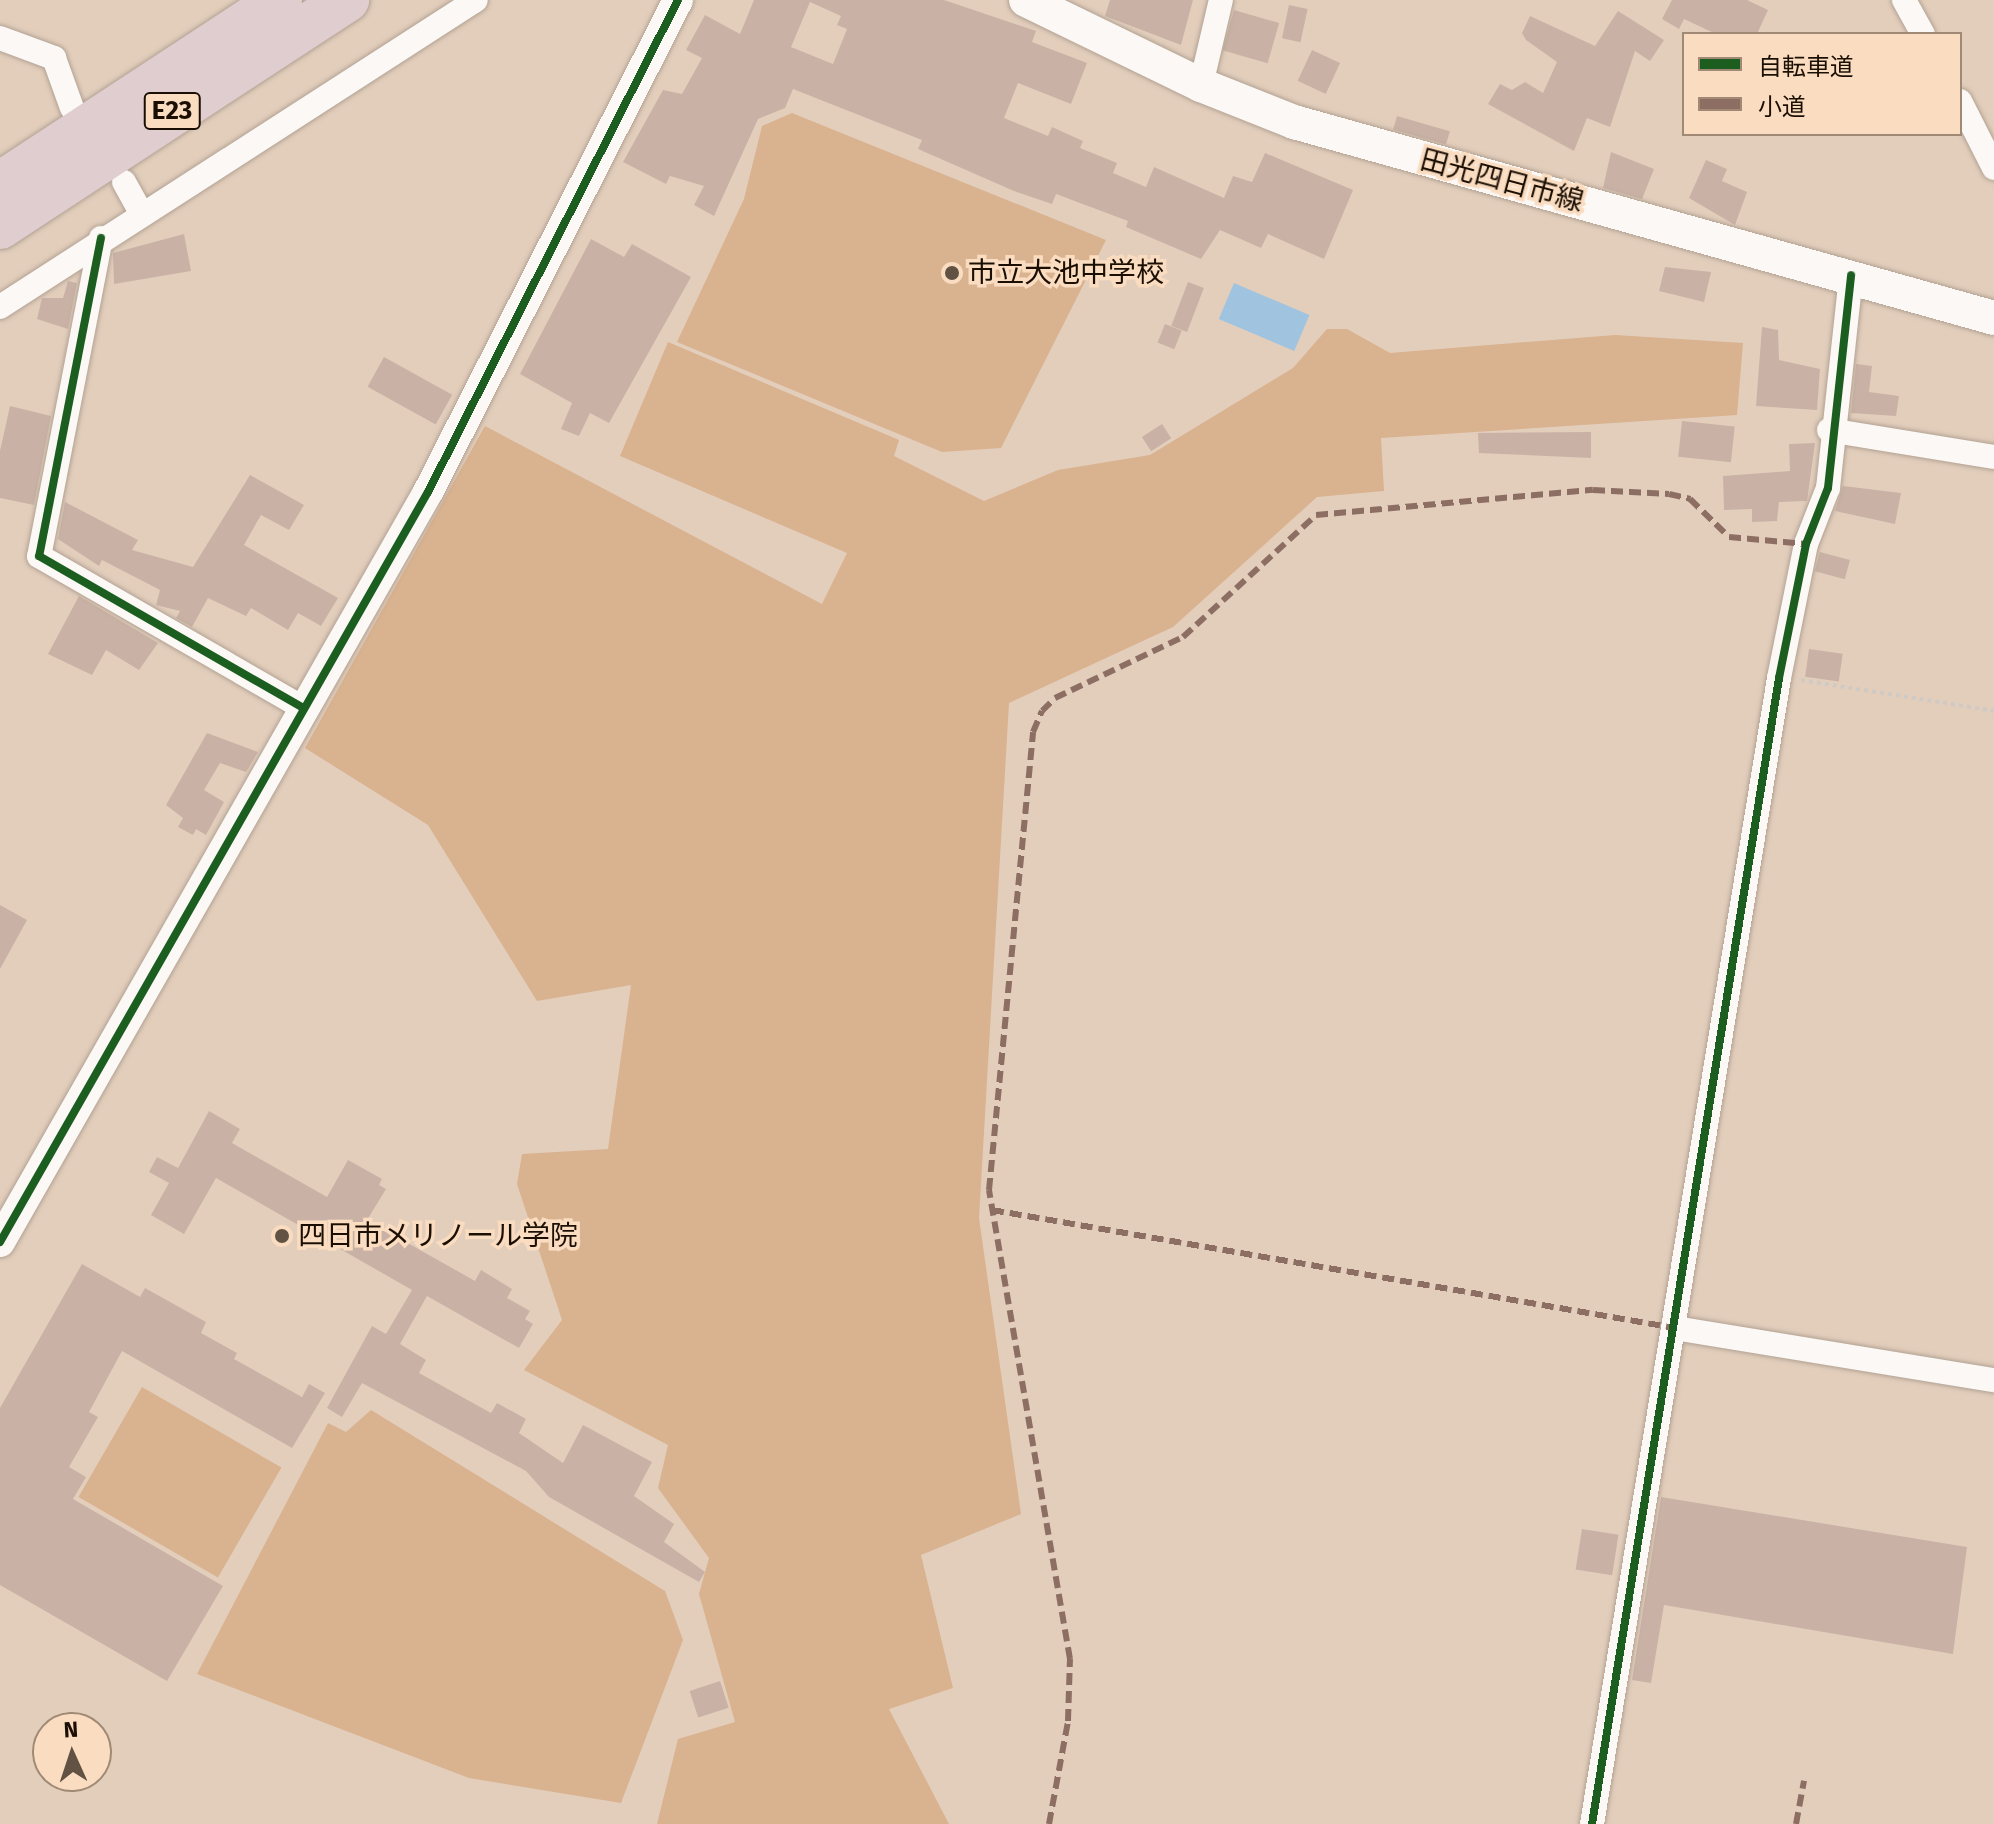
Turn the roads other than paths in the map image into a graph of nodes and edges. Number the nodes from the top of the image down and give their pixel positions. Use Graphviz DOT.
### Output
graph roads {
  1 [pos="280,0"];
  2 [pos="347,0"];
  3 [pos="476,0"];
  4 [pos="678,0"];
  5 [pos="1026,0"];
  6 [pos="1221,0"];
  7 [pos="1904,0"];
  8 [pos="1922,32"];
  9 [pos="0,38"];
  10 [pos="1201,85"];
  11 [pos="1962,105"];
  12 [pos="72,108"];
  13 [pos="1994,168"];
  14 [pos="124,182"];
  15 [pos="0,184"];
  16 [pos="140,211"];
  17 [pos="0,227"];
  18 [pos="101,238"];
  19 [pos="1851,275"];
  20 [pos="0,307"];
  21 [pos="1994,318"];
  22 [pos="1829,430"];
  23 [pos="1994,457"];
  24 [pos="303,708"];
  25 [pos="0,1242"];
  26 [pos="1675,1328"];
  27 [pos="1994,1380"];
  28 [pos="1592,1824"];
  1 -- 15 [label="highway, E23"];
  2 -- 17 [label="highway, E23"];
  3 -- 16 [label="street"];
  4 -- 24 [label="street"];
  5 -- 10 [label="main road, 田光四日市線"];
  6 -- 10 [label="street"];
  7 -- 8 [label="street"];
  9 -- 12 [label="street"];
  10 -- 19 [label="main road, 田光四日市線"];
  11 -- 13 [label="street"];
  14 -- 16 [label="street"];
  16 -- 18 [label="street"];
  18 -- 20 [label="street"];
  18 -- 24 [label="street"];
  19 -- 21 [label="main road, 田光四日市線"];
  19 -- 22 [label="street"];
  22 -- 23 [label="street"];
  22 -- 26 [label="street"];
  24 -- 25 [label="street"];
  26 -- 27 [label="street"];
  26 -- 28 [label="street"];
}
